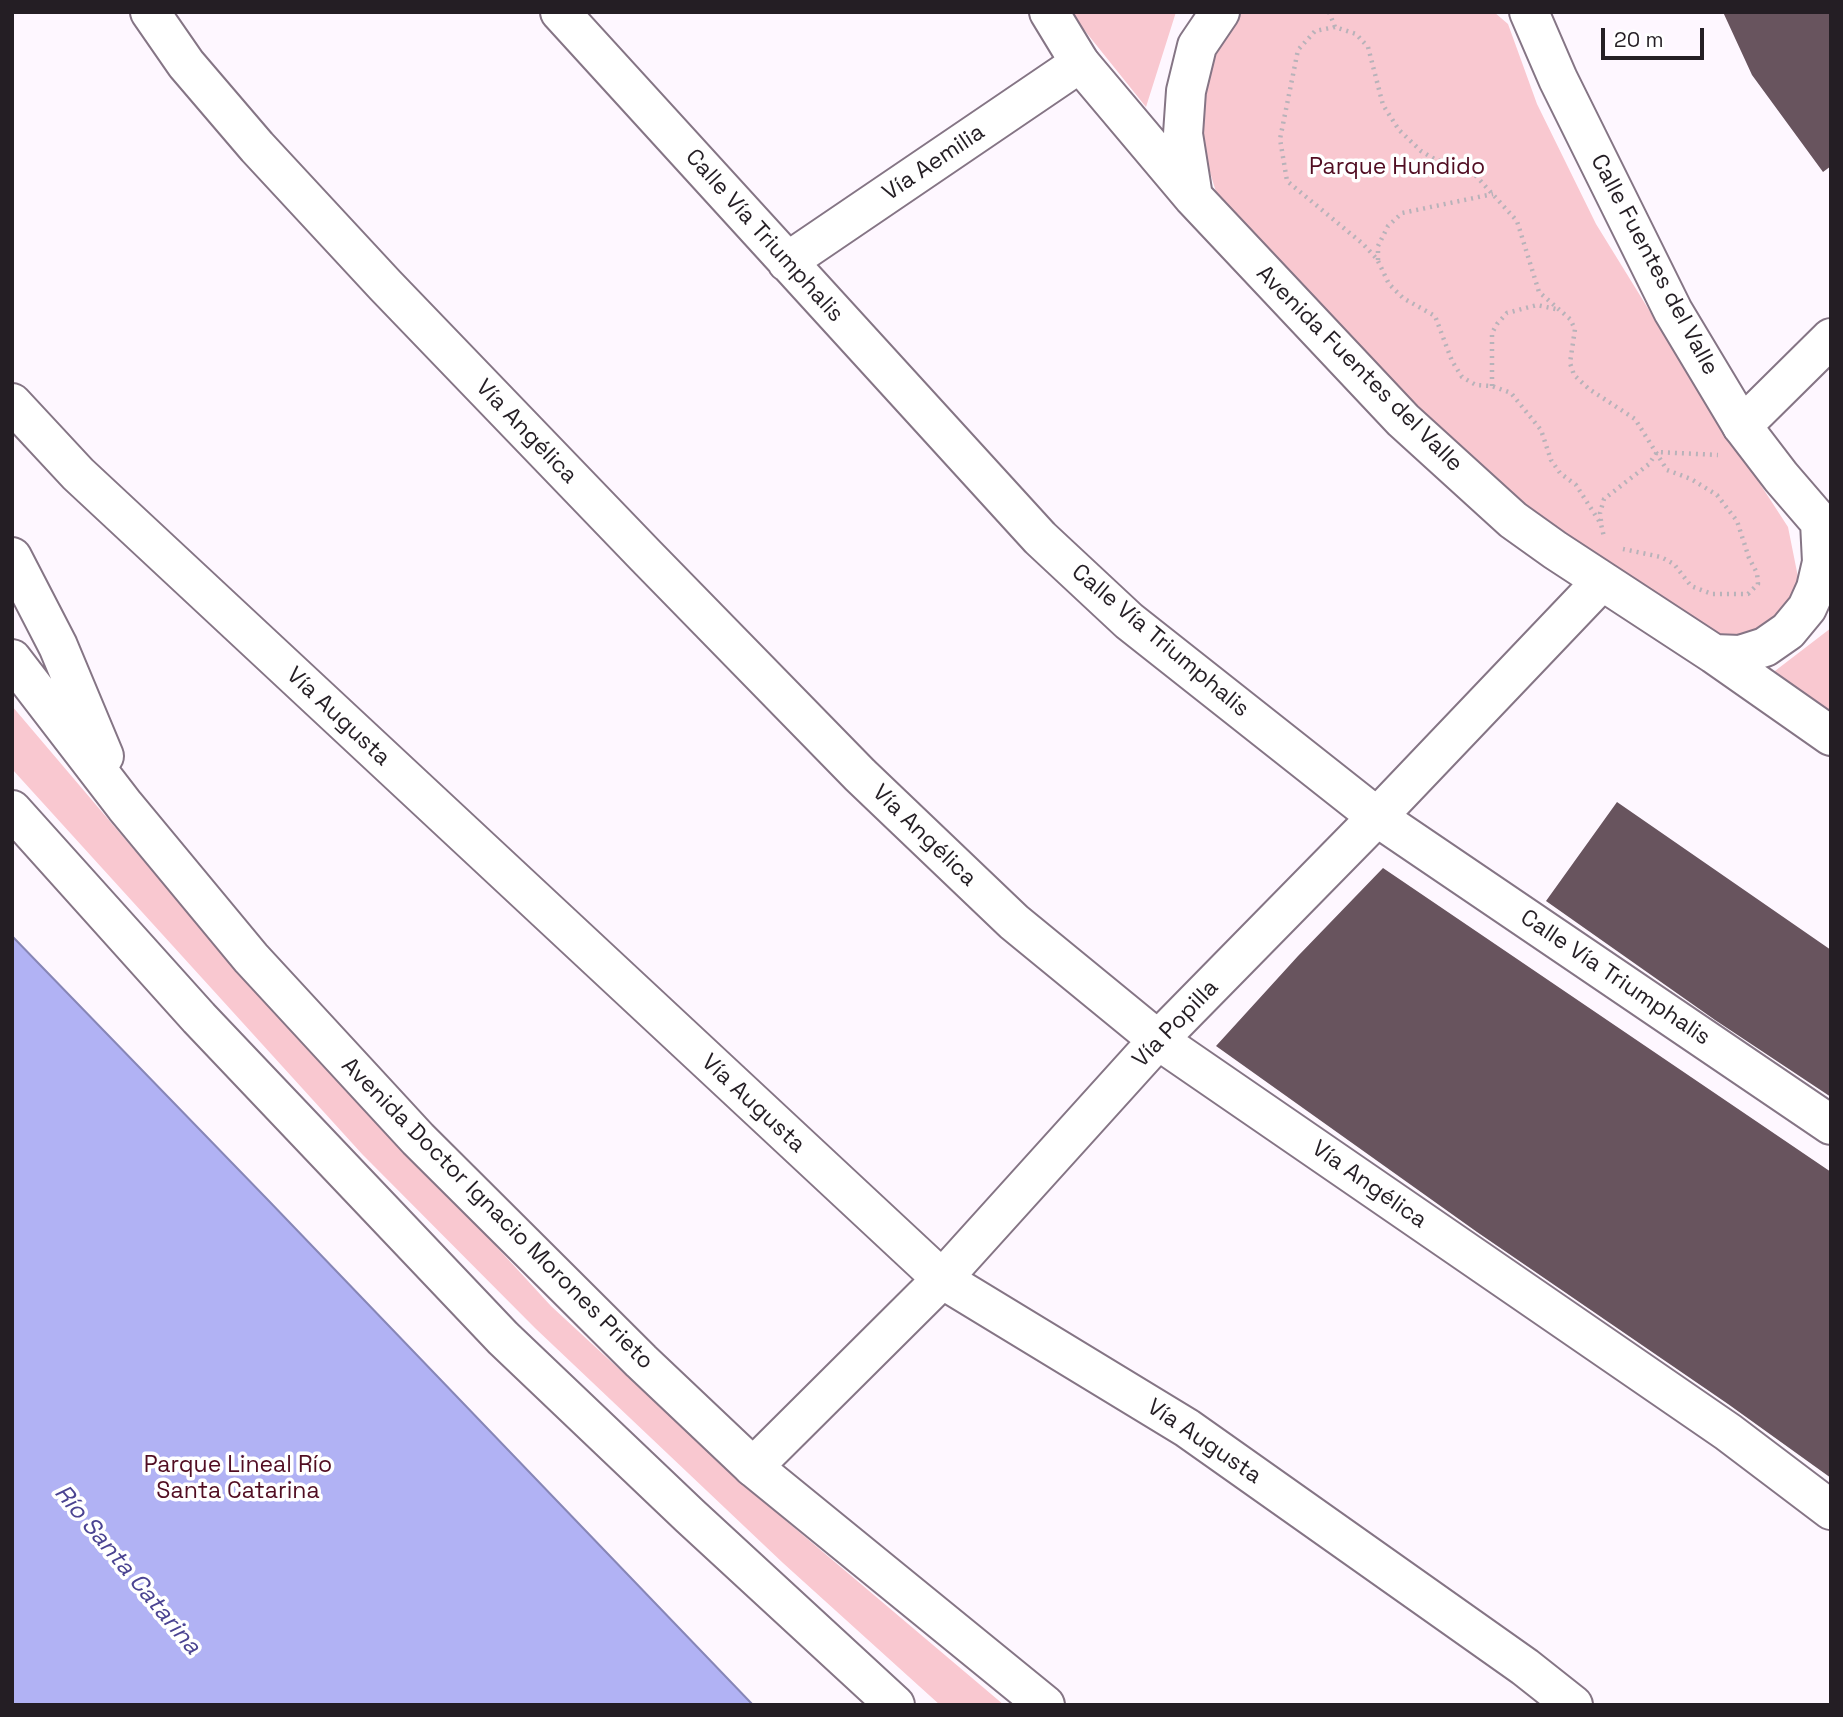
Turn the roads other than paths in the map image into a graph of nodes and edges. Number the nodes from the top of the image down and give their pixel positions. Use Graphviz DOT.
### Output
graph roads {
  1 [pos="150,12"];
  2 [pos="560,12"];
  3 [pos="1049,12"];
  4 [pos="1220,12"];
  5 [pos="1529,13"];
  6 [pos="1080,63"];
  7 [pos="1193,197"];
  8 [pos="787,262"];
  9 [pos="1831,338"];
  10 [pos="12,403"];
  11 [pos="1750,436"];
  12 [pos="1825,528"];
  13 [pos="12,557"];
  14 [pos="1601,582"];
  15 [pos="1714,654"];
  16 [pos="12,659"];
  17 [pos="1831,736"];
  18 [pos="125,806"];
  19 [pos="12,810"];
  20 [pos="1377,817"];
  21 [pos="1158,1040"];
  22 [pos="1831,1125"];
  23 [pos="942,1279"];
  24 [pos="753,1467"];
  25 [pos="1831,1510"];
  26 [pos="895,1705"];
  27 [pos="1045,1705"];
  28 [pos="1573,1705"];
  1 -- 21 [label="street, Vía Angélica"];
  2 -- 8 [label="street, Calle Vía Triumphalis"];
  3 -- 6 [label="street, Avenida Fuentes del Valle"];
  4 -- 7 [label="street"];
  5 -- 11 [label="street, Calle Fuentes del Valle"];
  6 -- 7 [label="street, Avenida Fuentes del Valle"];
  6 -- 8 [label="street, Vía Aemilia"];
  7 -- 14 [label="street, Avenida Fuentes del Valle"];
  8 -- 20 [label="street, Calle Vía Triumphalis"];
  9 -- 11 [label="street"];
  10 -- 23 [label="street, Vía Augusta"];
  11 -- 12 [label="street, Calle Fuentes del Valle"];
  12 -- 15 [label="street"];
  13 -- 18 [label="street"];
  14 -- 15 [label="street, Avenida Fuentes del Valle"];
  14 -- 20 [label="street, Vía Popilla"];
  15 -- 17 [label="street, Avenida Fuentes del Valle"];
  16 -- 18 [label="street, Avenida Doctor Ignacio Morones Prieto"];
  18 -- 24 [label="street, Avenida Doctor Ignacio Morones Prieto"];
  19 -- 26 [label="street"];
  20 -- 21 [label="street, Vía Popilla"];
  20 -- 22 [label="street, Calle Vía Triumphalis"];
  21 -- 23 [label="street, Vía Popilla"];
  21 -- 25 [label="street, Vía Angélica"];
  23 -- 24 [label="street, Vía Popilla"];
  23 -- 28 [label="street, Vía Augusta"];
  24 -- 27 [label="street, Avenida Doctor Ignacio Morones Prieto"];
}
